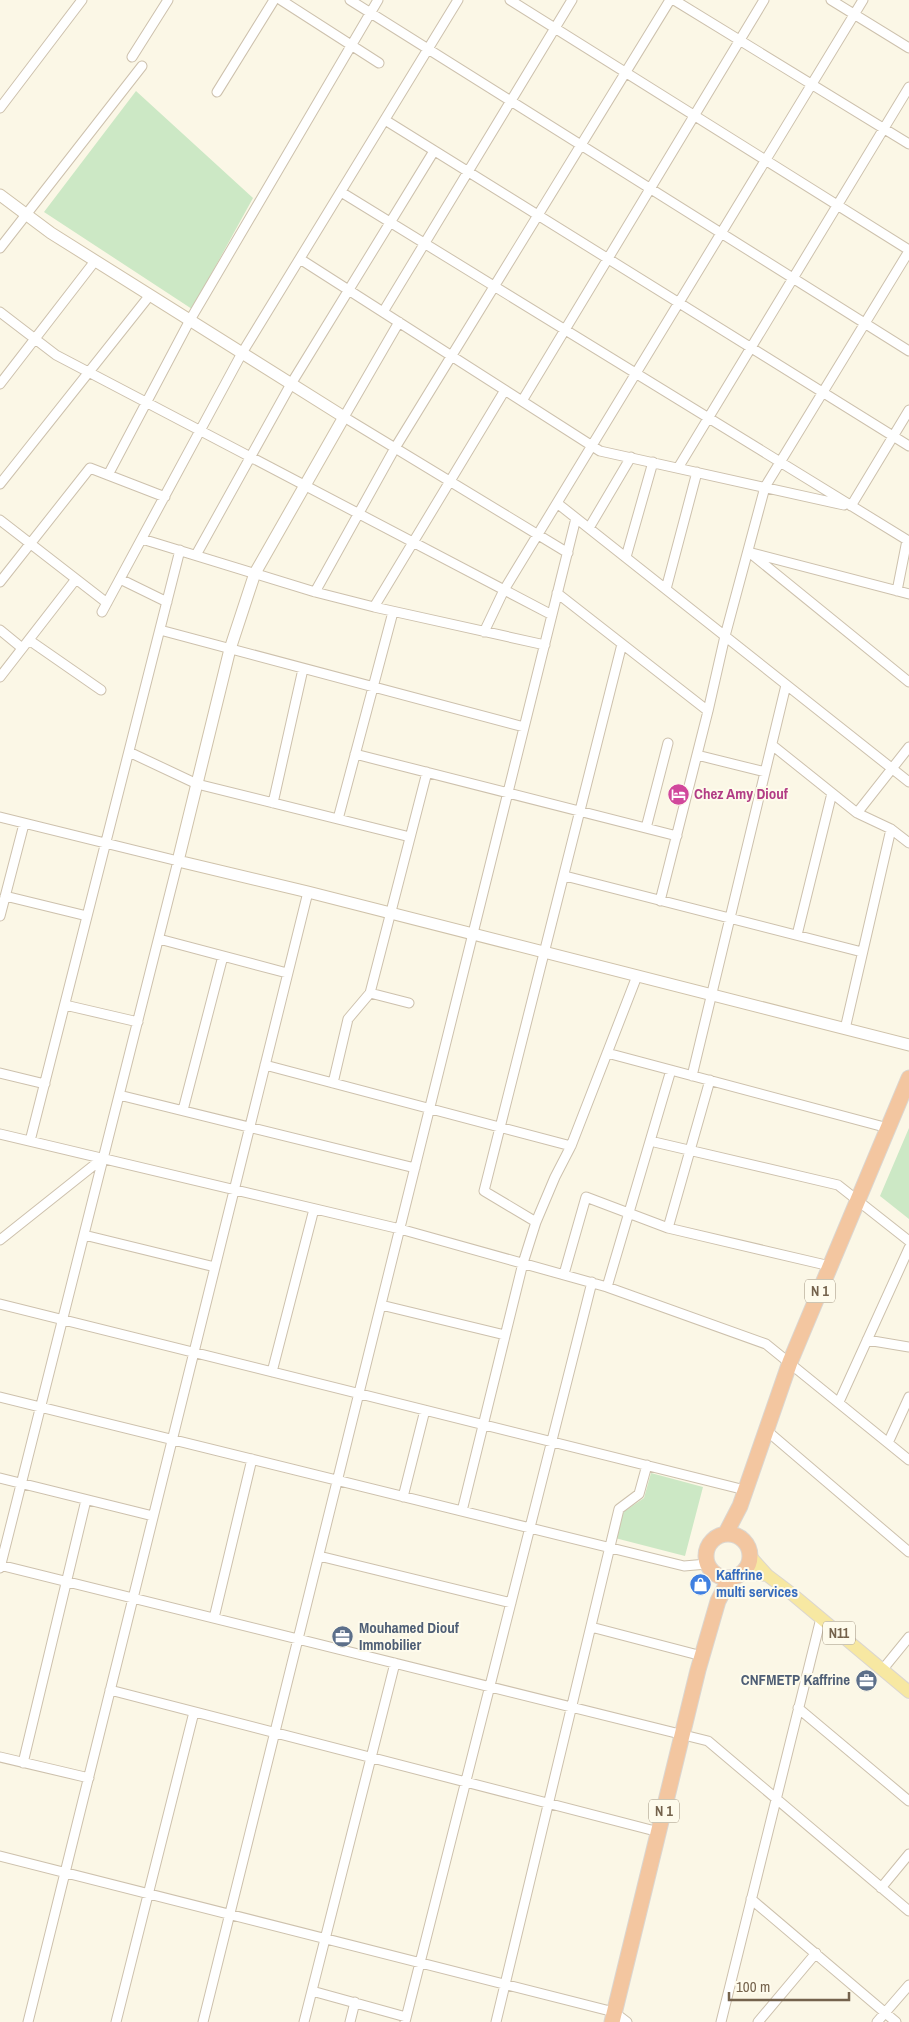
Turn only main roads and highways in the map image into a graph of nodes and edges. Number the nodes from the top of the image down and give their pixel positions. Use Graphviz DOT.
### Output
graph roads {
  1 [pos="0,195"];
  2 [pos="909,1046"];
  3 [pos="909,1078"];
  4 [pos="740,1506"];
  5 [pos="726,1533"];
  6 [pos="745,1541"];
  7 [pos="750,1556"];
  8 [pos="724,1573"];
  9 [pos="767,1575"];
  10 [pos="909,1692"];
  11 [pos="613,2017"];
  1 -- 2 [label="main road"];
  3 -- 4 [label="highway, N 1"];
  4 -- 5 [label="highway, N 1"];
  4 -- 6 [label="highway, N 1"];
  5 -- 6 [label="highway"];
  5 -- 8 [label="highway"];
  6 -- 7 [label="highway"];
  7 -- 8 [label="highway"];
  7 -- 9 [label="main road"];
  8 -- 9 [label="main road"];
  8 -- 11 [label="highway, N 1"];
  9 -- 10 [label="main road, N11"];
}
